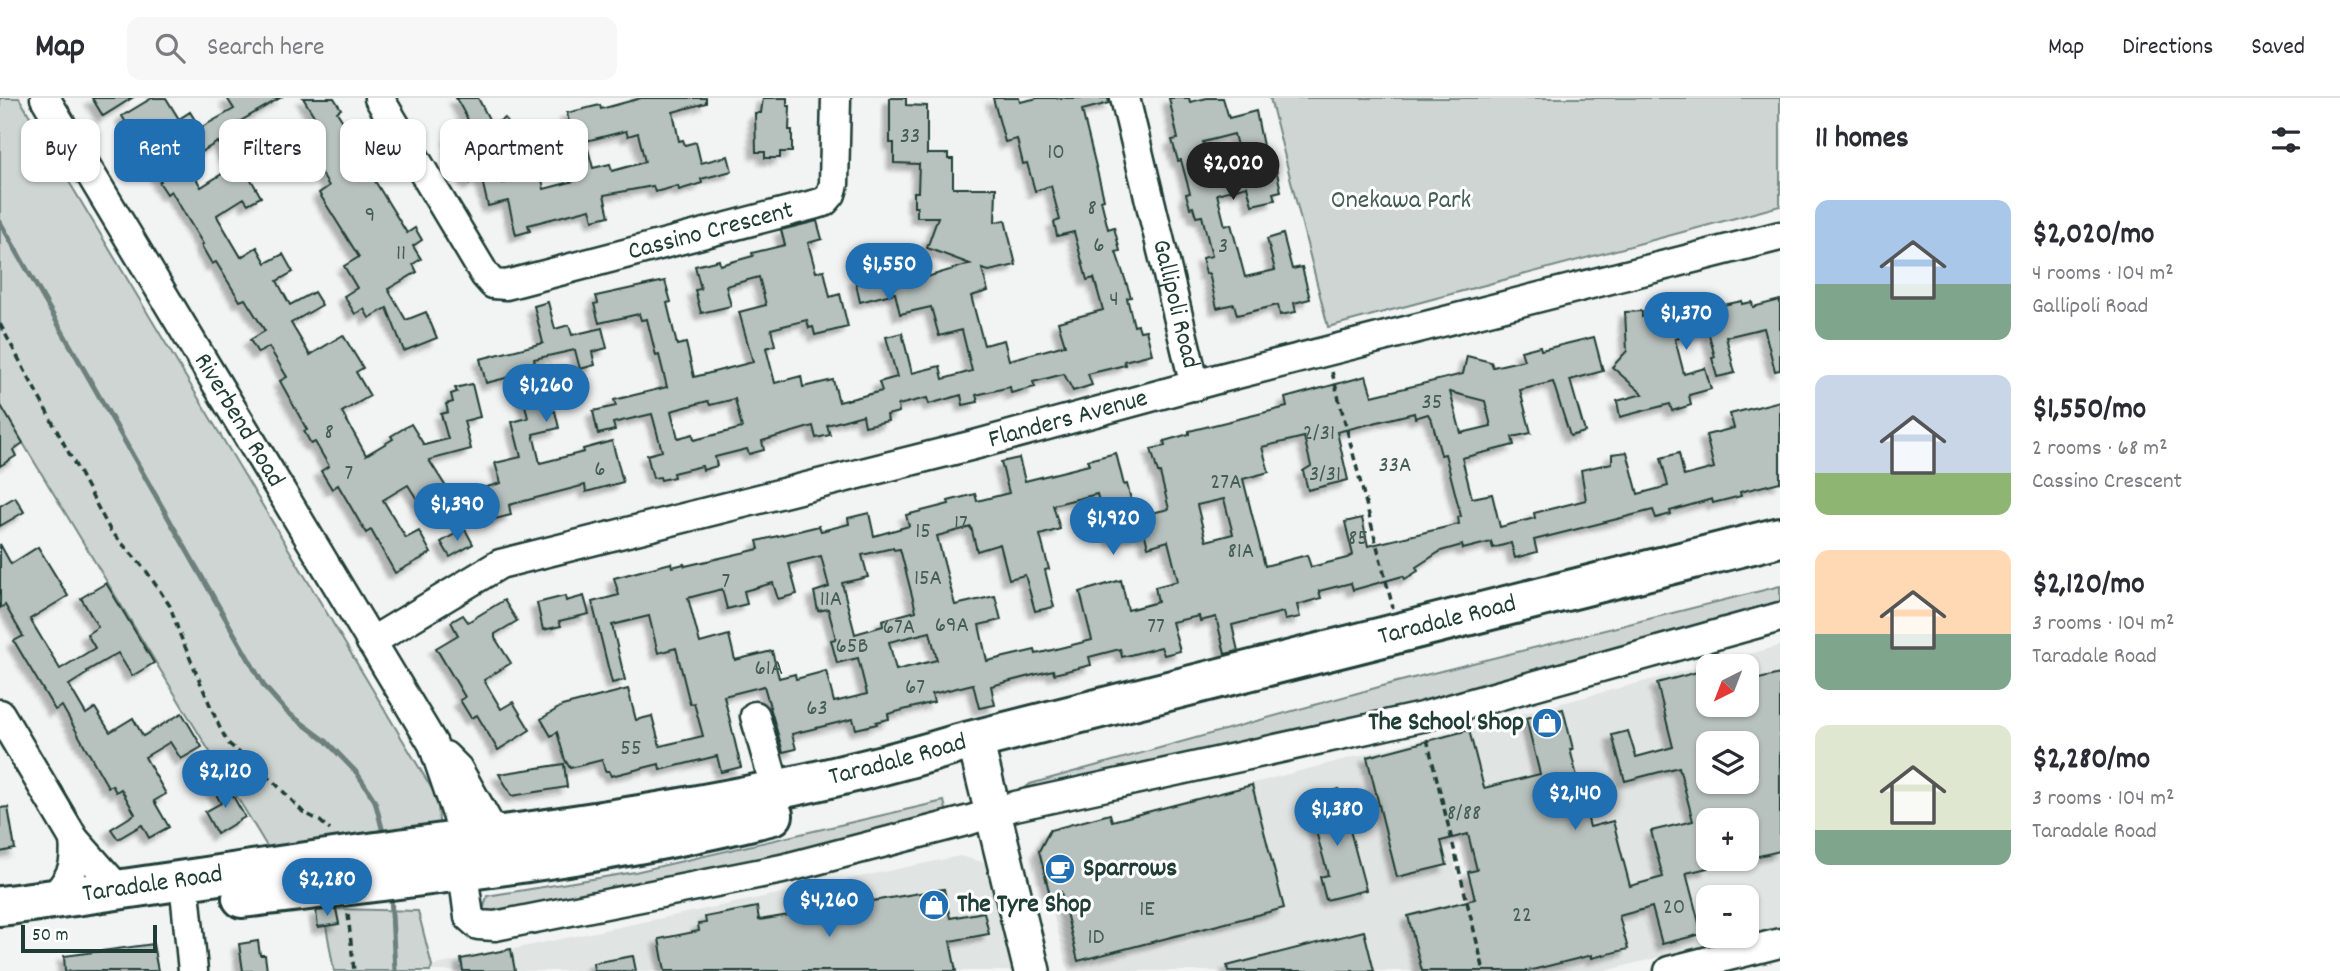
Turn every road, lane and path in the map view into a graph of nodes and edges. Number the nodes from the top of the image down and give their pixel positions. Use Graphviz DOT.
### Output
graph roads {
  1 [pos="379,98"];
  2 [pos="836,98"];
  3 [pos="1125,98"];
  4 [pos="47,99"];
  5 [pos="1780,236"];
  6 [pos="0,324"];
  7 [pos="1327,352"];
  8 [pos="1195,386"];
  9 [pos="1780,537"];
  10 [pos="1780,563"];
  11 [pos="1780,617"];
  12 [pos="1399,634"];
  13 [pos="371,642"];
  14 [pos="0,714"];
  15 [pos="755,716"];
  16 [pos="1422,717"];
  17 [pos="978,752"];
  18 [pos="776,790"];
  19 [pos="994,813"];
  20 [pos="74,839"];
  21 [pos="475,861"];
  22 [pos="341,867"];
  23 [pos="120,891"];
  24 [pos="185,893"];
  25 [pos="53,899"];
  26 [pos="0,906"];
  27 [pos="0,928"];
  28 [pos="1780,943"];
  29 [pos="193,971"];
  30 [pos="1032,971"];
  31 [pos="1484,971"];
  32 [pos="1669,971"];
  1 -- 2 [label="street, Cassino Crescent"];
  3 -- 8 [label="street, Gallipoli Road"];
  4 -- 13 [label="street, Riverbend Road"];
  5 -- 7 [label="street, Flanders Avenue"];
  6 -- 22 [label="path"];
  7 -- 8 [label="street, Flanders Avenue"];
  7 -- 12 [label="path"];
  8 -- 13 [label="street, Flanders Avenue"];
  9 -- 12 [label="highway, Taradale Road"];
  10 -- 17 [label="highway, Taradale Road"];
  11 -- 16 [label="street"];
  12 -- 17 [label="highway, Taradale Road"];
  13 -- 21 [label="street, Riverbend Road"];
  14 -- 20 [label="street"];
  15 -- 18 [label="street"];
  16 -- 19 [label="street"];
  16 -- 31 [label="path"];
  17 -- 18 [label="highway, Taradale Road"];
  17 -- 19 [label="main road"];
  17 -- 21 [label="highway, Taradale Road"];
  18 -- 21 [label="highway, Taradale Road"];
  19 -- 21 [label="street"];
  19 -- 30 [label="main road"];
  20 -- 23 [label="street"];
  20 -- 25 [label="street"];
  21 -- 22 [label="highway, Taradale Road"];
  22 -- 24 [label="highway, Taradale Road"];
  23 -- 24 [label="highway, Taradale Road"];
  23 -- 25 [label="highway, Taradale Road"];
  24 -- 27 [label="highway, Taradale Road"];
  24 -- 29 [label="street"];
  25 -- 26 [label="highway, Taradale Road"];
  28 -- 32 [label="street"];
}
